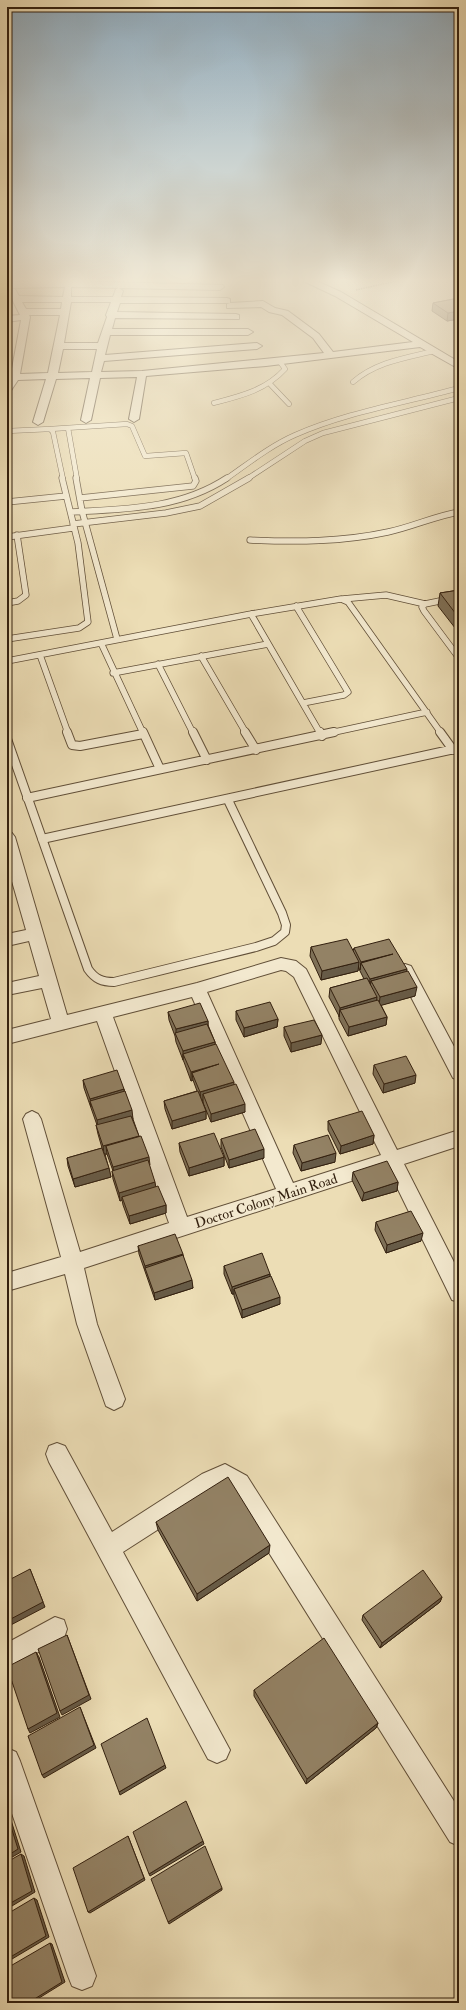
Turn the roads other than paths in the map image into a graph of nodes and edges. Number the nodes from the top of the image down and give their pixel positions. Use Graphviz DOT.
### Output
graph roads {
  1 [pos="55,373"];
  2 [pos="96,373"];
  3 [pos="156,373"];
  4 [pos="282,373"];
  5 [pos="366,373"];
  6 [pos="142,374"];
  7 [pos="95,376"];
  8 [pos="11,377"];
  9 [pos="54,377"];
  10 [pos="353,382"];
  11 [pos="270,384"];
  12 [pos="459,388"];
  13 [pos="7,390"];
  14 [pos="459,398"];
  15 [pos="214,403"];
  16 [pos="289,404"];
  17 [pos="134,419"];
  18 [pos="86,420"];
  19 [pos="38,422"];
  20 [pos="68,428"];
  21 [pos="50,429"];
  22 [pos="7,431"];
  23 [pos="66,496"];
  24 [pos="80,498"];
  25 [pos="7,502"];
  26 [pos="82,511"];
  27 [pos="71,512"];
  28 [pos="459,512"];
  29 [pos="86,522"];
  30 [pos="73,526"];
  31 [pos="17,535"];
  32 [pos="7,537"];
  33 [pos="250,540"];
  34 [pos="459,597"];
  35 [pos="341,599"];
  36 [pos="7,603"];
  37 [pos="425,604"];
  38 [pos="296,606"];
  39 [pos="251,614"];
  40 [pos="7,638"];
  41 [pos="117,639"];
  42 [pos="101,643"];
  43 [pos="268,644"];
  44 [pos="40,655"];
  45 [pos="201,656"];
  46 [pos="459,658"];
  47 [pos="7,661"];
  48 [pos="158,664"];
  49 [pos="113,673"];
  50 [pos="303,703"];
  51 [pos="427,712"];
  52 [pos="143,734"];
  53 [pos="322,736"];
  54 [pos="7,739"];
  55 [pos="456,749"];
  56 [pos="256,750"];
  57 [pos="206,760"];
  58 [pos="160,769"];
  59 [pos="27,798"];
  60 [pos="228,800"];
  61 [pos="42,839"];
  62 [pos="8,842"];
  63 [pos="36,933"];
  64 [pos="7,940"];
  65 [pos="396,954"];
  66 [pos="49,980"];
  67 [pos="7,989"];
  68 [pos="197,989"];
  69 [pos="103,1013"];
  70 [pos="61,1024"];
  71 [pos="7,1038"];
  72 [pos="459,1072"];
  73 [pos="32,1119"];
  74 [pos="459,1138"];
  75 [pos="394,1160"];
  76 [pos="288,1194"];
  77 [pos="182,1228"];
  78 [pos="73,1263"];
  79 [pos="7,1282"];
  80 [pos="459,1293"];
  81 [pos="114,1398"];
  82 [pos="57,1454"];
  83 [pos="108,1548"];
  84 [pos="55,1629"];
  85 [pos="7,1657"];
  86 [pos="217,1750"];
  87 [pos="7,1761"];
  88 [pos="459,1832"];
  89 [pos="82,1976"];
  1 -- 9 [label="street"];
  2 -- 7 [label="street"];
  3 -- 6 [label="street"];
  4 -- 11 [label="lane"];
  5 -- 10 [label="lane"];
  6 -- 7 [label="street"];
  6 -- 17 [label="street"];
  7 -- 9 [label="street"];
  7 -- 18 [label="street"];
  8 -- 9 [label="street"];
  8 -- 13 [label="street"];
  9 -- 19 [label="street"];
  11 -- 15 [label="lane"];
  11 -- 16 [label="lane"];
  12 -- 26 [label="lane"];
  14 -- 29 [label="lane"];
  20 -- 21 [label="lane"];
  20 -- 24 [label="lane"];
  20 -- 24 [label="lane"];
  21 -- 22 [label="lane"];
  21 -- 23 [label="lane"];
  23 -- 25 [label="lane"];
  23 -- 27 [label="lane"];
  24 -- 26 [label="lane"];
  26 -- 27 [label="lane"];
  26 -- 29 [label="lane"];
  27 -- 30 [label="lane"];
  28 -- 33 [label="lane"];
  29 -- 30 [label="lane"];
  29 -- 41 [label="lane"];
  30 -- 31 [label="lane"];
  30 -- 40 [label="lane"];
  31 -- 32 [label="lane"];
  31 -- 36 [label="lane"];
  34 -- 37 [label="lane"];
  35 -- 37 [label="lane"];
  35 -- 38 [label="lane"];
  35 -- 51 [label="lane"];
  37 -- 46 [label="lane"];
  38 -- 39 [label="lane"];
  38 -- 50 [label="lane"];
  39 -- 41 [label="lane"];
  39 -- 43 [label="lane"];
  41 -- 42 [label="lane"];
  42 -- 44 [label="lane"];
  42 -- 49 [label="lane"];
  43 -- 45 [label="lane"];
  43 -- 50 [label="lane"];
  44 -- 47 [label="lane"];
  44 -- 52 [label="lane"];
  45 -- 48 [label="lane"];
  45 -- 56 [label="lane"];
  48 -- 49 [label="lane"];
  48 -- 57 [label="lane"];
  49 -- 52 [label="lane"];
  50 -- 53 [label="lane"];
  51 -- 53 [label="lane"];
  51 -- 55 [label="lane"];
  52 -- 58 [label="lane"];
  53 -- 56 [label="lane"];
  54 -- 59 [label="lane"];
  55 -- 60 [label="lane"];
  56 -- 57 [label="lane"];
  57 -- 58 [label="lane"];
  58 -- 59 [label="lane"];
  59 -- 61 [label="lane"];
  60 -- 61 [label="lane"];
  60 -- 61 [label="lane"];
  62 -- 63 [label="street"];
  63 -- 64 [label="street"];
  63 -- 66 [label="street"];
  65 -- 72 [label="street"];
  66 -- 67 [label="street"];
  66 -- 70 [label="street"];
  68 -- 69 [label="street"];
  68 -- 75 [label="street"];
  68 -- 76 [label="street"];
  69 -- 70 [label="street"];
  69 -- 77 [label="street"];
  70 -- 71 [label="street"];
  73 -- 78 [label="street"];
  74 -- 75 [label="street, Doctor Colony Main Road"];
  75 -- 76 [label="street, Doctor Colony Main Road"];
  75 -- 80 [label="street"];
  76 -- 77 [label="street, Doctor Colony Main Road"];
  77 -- 78 [label="street, Doctor Colony Main Road"];
  78 -- 79 [label="street, Doctor Colony Main Road"];
  78 -- 81 [label="street"];
  82 -- 83 [label="street"];
  83 -- 86 [label="street"];
  83 -- 88 [label="street"];
  84 -- 85 [label="street"];
  87 -- 89 [label="street"];
}
